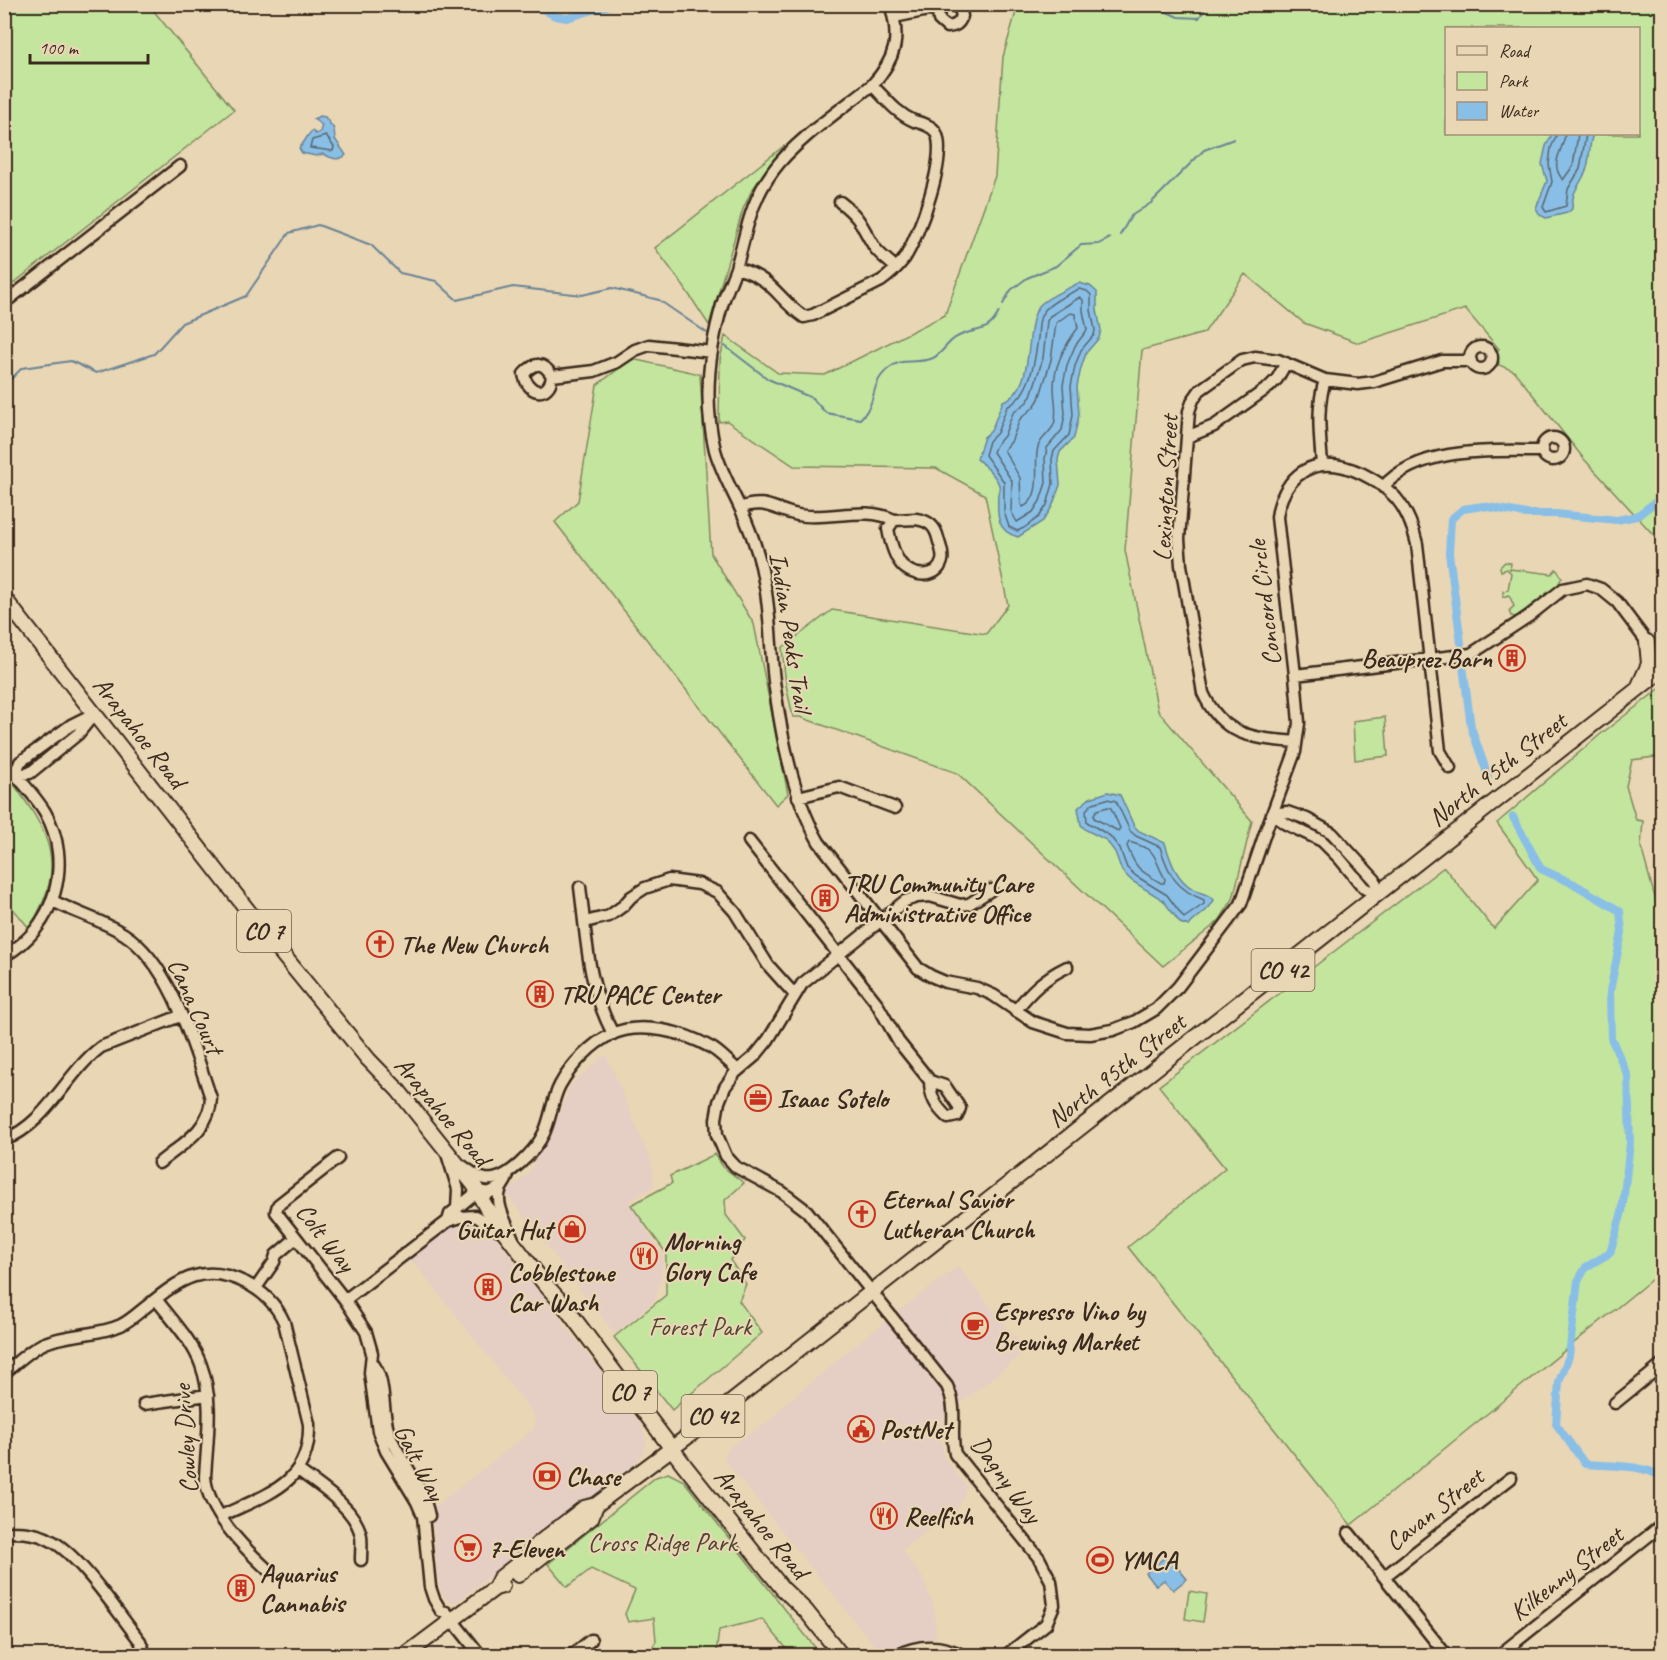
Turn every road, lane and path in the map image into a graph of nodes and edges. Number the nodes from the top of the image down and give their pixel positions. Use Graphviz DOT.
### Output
graph roads {
  1 [pos="890,4"];
  2 [pos="938,12"];
  3 [pos="894,17"];
  4 [pos="872,85"];
  5 [pos="180,166"];
  6 [pos="840,202"];
  7 [pos="736,268"];
  8 [pos="896,268"];
  9 [pos="4,303"];
  10 [pos="712,352"];
  11 [pos="1471,360"];
  12 [pos="1286,363"];
  13 [pos="552,376"];
  14 [pos="1325,380"];
  15 [pos="1187,437"];
  16 [pos="1542,451"];
  17 [pos="1322,465"];
  18 [pos="1383,487"];
  19 [pos="740,508"];
  20 [pos="894,520"];
  21 [pos="4,598"];
  22 [pos="1647,642"];
  23 [pos="1662,649"];
  24 [pos="1429,660"];
  25 [pos="1662,670"];
  26 [pos="1295,675"];
  27 [pos="1636,690"];
  28 [pos="95,713"];
  29 [pos="1296,742"];
  30 [pos="4,762"];
  31 [pos="1450,768"];
  32 [pos="15,775"];
  33 [pos="798,797"];
  34 [pos="895,808"];
  35 [pos="1273,814"];
  36 [pos="749,841"];
  37 [pos="580,887"];
  38 [pos="991,890"];
  39 [pos="1378,895"];
  40 [pos="53,901"];
  41 [pos="880,920"];
  42 [pos="585,922"];
  43 [pos="838,953"];
  44 [pos="4,956"];
  45 [pos="1067,968"];
  46 [pos="794,994"];
  47 [pos="1015,1011"];
  48 [pos="180,1016"];
  49 [pos="613,1034"];
  50 [pos="1090,1034"];
  51 [pos="738,1070"];
  52 [pos="930,1081"];
  53 [pos="4,1140"];
  54 [pos="446,1150"];
  55 [pos="338,1158"];
  56 [pos="159,1163"];
  57 [pos="508,1173"];
  58 [pos="502,1186"];
  59 [pos="478,1191"];
  60 [pos="457,1209"];
  61 [pos="448,1221"];
  62 [pos="298,1241"];
  63 [pos="515,1245"];
  64 [pos="256,1288"];
  65 [pos="872,1290"];
  66 [pos="156,1299"];
  67 [pos="345,1300"];
  68 [pos="1661,1368"];
  69 [pos="4,1373"];
  70 [pos="208,1395"];
  71 [pos="1615,1403"];
  72 [pos="144,1404"];
  73 [pos="672,1449"];
  74 [pos="298,1470"];
  75 [pos="1510,1478"];
  76 [pos="221,1516"];
  77 [pos="1662,1526"];
  78 [pos="4,1532"];
  79 [pos="1349,1533"];
  80 [pos="361,1560"];
  81 [pos="268,1570"];
  82 [pos="1385,1576"];
  83 [pos="449,1616"];
  84 [pos="591,1640"];
  85 [pos="146,1656"];
  86 [pos="404,1656"];
  87 [pos="481,1656"];
  88 [pos="571,1656"];
  89 [pos="842,1656"];
  90 [pos="895,1656"];
  91 [pos="964,1656"];
  92 [pos="1005,1656"];
  93 [pos="1447,1656"];
  94 [pos="1498,1656"];
  1 -- 3 [label="street, Indian Peaks Trail"];
  2 -- 3 [label="street"];
  3 -- 4 [label="street, Indian Peaks Trail"];
  4 -- 7 [label="street, Indian Peaks Trail"];
  4 -- 8 [label="street"];
  5 -- 9 [label="street"];
  6 -- 8 [label="street"];
  7 -- 8 [label="street"];
  7 -- 10 [label="street, Indian Peaks Trail"];
  10 -- 13 [label="street"];
  10 -- 19 [label="street, Indian Peaks Trail"];
  11 -- 14 [label="street, Lexington Street"];
  12 -- 14 [label="street, Lexington Street"];
  12 -- 15 [label="street"];
  12 -- 15 [label="street, Lexington Street"];
  14 -- 17 [label="street"];
  15 -- 29 [label="street, Lexington Street"];
  16 -- 18 [label="street"];
  17 -- 18 [label="street"];
  17 -- 26 [label="street, Concord Circle"];
  18 -- 24 [label="street"];
  19 -- 20 [label="street"];
  19 -- 33 [label="street, Indian Peaks Trail"];
  20 -- 20 [label="street"];
  21 -- 28 [label="main road, Arapahoe Road / CO 7"];
  22 -- 23 [label="main road"];
  22 -- 24 [label="street"];
  22 -- 27 [label="main road"];
  24 -- 26 [label="street"];
  24 -- 31 [label="street"];
  25 -- 27 [label="main road, North 95th Street / CO 42"];
  26 -- 29 [label="street, Concord Circle"];
  27 -- 39 [label="main road, North 95th Street / CO 42"];
  28 -- 32 [label="street"];
  28 -- 54 [label="main road, Arapahoe Road / CO 7"];
  29 -- 35 [label="street, Concord Circle"];
  30 -- 32 [label="street"];
  32 -- 40 [label="street"];
  33 -- 34 [label="street"];
  33 -- 41 [label="street, Indian Peaks Trail"];
  35 -- 39 [label="street"];
  35 -- 50 [label="street, Concord Circle"];
  36 -- 43 [label="street"];
  37 -- 42 [label="street"];
  38 -- 41 [label="street, Dagny Way"];
  39 -- 65 [label="main road, North 95th Street / CO 42"];
  40 -- 44 [label="street"];
  40 -- 48 [label="street, Cana Court"];
  41 -- 43 [label="street, Dagny Way"];
  41 -- 47 [label="street, Indian Peaks Trail"];
  42 -- 46 [label="street"];
  42 -- 49 [label="street"];
  43 -- 46 [label="street, Dagny Way"];
  43 -- 52 [label="street"];
  45 -- 47 [label="street"];
  46 -- 51 [label="street, Dagny Way"];
  47 -- 50 [label="street, Indian Peaks Trail"];
  48 -- 53 [label="street"];
  48 -- 56 [label="street, Cana Court"];
  49 -- 51 [label="street"];
  49 -- 57 [label="street"];
  51 -- 65 [label="street, Dagny Way"];
  54 -- 57 [label="street"];
  54 -- 59 [label="main road, Arapahoe Road / CO 7"];
  54 -- 60 [label="street"];
  55 -- 62 [label="street, Colt Way"];
  57 -- 58 [label="street"];
  58 -- 59 [label="street"];
  58 -- 63 [label="street"];
  59 -- 60 [label="street"];
  59 -- 63 [label="main road, Arapahoe Road / CO 7"];
  60 -- 61 [label="street"];
  61 -- 63 [label="street"];
  61 -- 67 [label="street"];
  62 -- 64 [label="street"];
  62 -- 67 [label="street, Colt Way"];
  63 -- 73 [label="main road, Arapahoe Road / CO 7"];
  64 -- 66 [label="street"];
  64 -- 74 [label="street"];
  65 -- 73 [label="main road, North 95th Street / CO 42"];
  65 -- 92 [label="street, Dagny Way"];
  66 -- 69 [label="street"];
  66 -- 70 [label="street, Cowley Drive"];
  67 -- 83 [label="street, Galt Way"];
  68 -- 71 [label="street"];
  70 -- 72 [label="street"];
  70 -- 76 [label="street, Cowley Drive"];
  73 -- 83 [label="main road, North 95th Street"];
  73 -- 89 [label="main road, Arapahoe Road / CO 7"];
  74 -- 76 [label="street"];
  74 -- 80 [label="street"];
  75 -- 82 [label="street, Cavan Street"];
  76 -- 81 [label="street, Cowley Drive"];
  77 -- 94 [label="street, Kilkenny Street"];
  78 -- 85 [label="street"];
  79 -- 82 [label="street"];
  82 -- 93 [label="street"];
  83 -- 86 [label="main road, North 95th Street"];
  83 -- 87 [label="street, Galt Way"];
  84 -- 88 [label="street"];
  90 -- 91 [label="street"];
}
